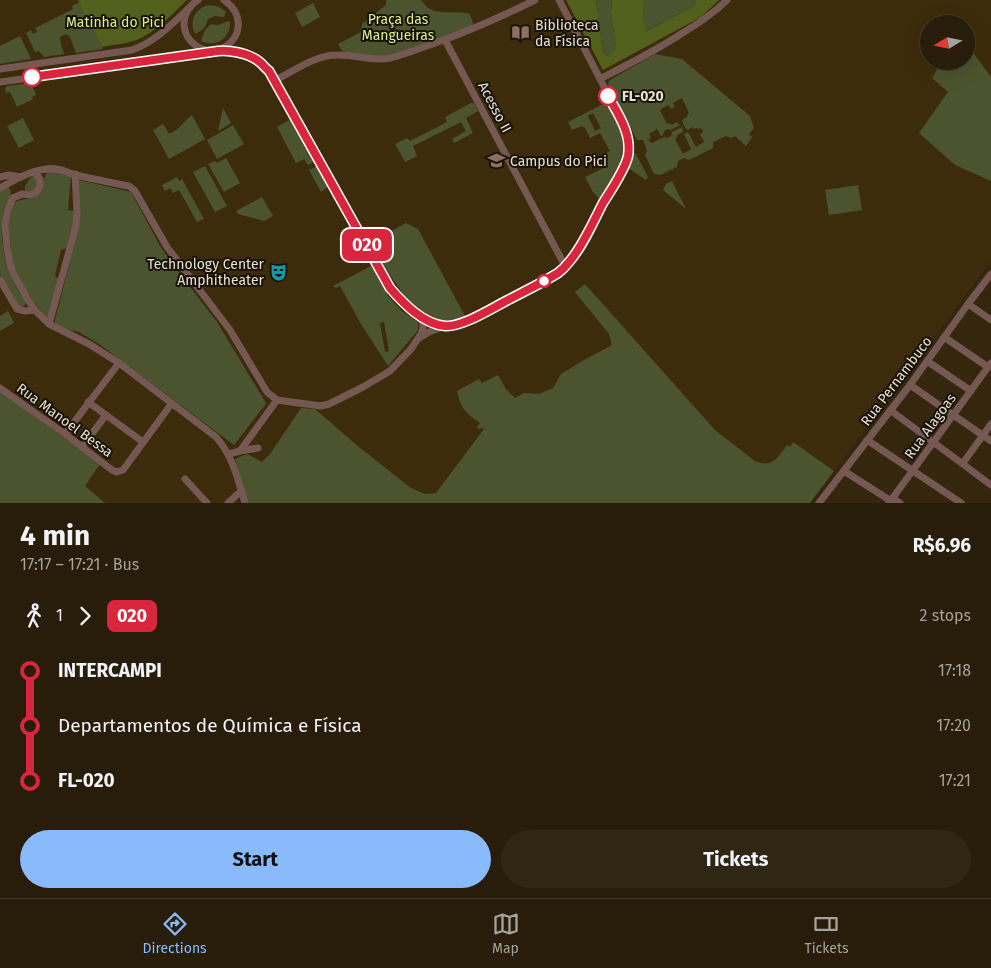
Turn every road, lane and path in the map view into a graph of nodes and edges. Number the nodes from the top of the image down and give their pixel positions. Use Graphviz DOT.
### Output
graph roads {
  1 [pos="224,0"];
  2 [pos="535,0"];
  3 [pos="559,0"];
  4 [pos="727,0"];
  5 [pos="196,1"];
  6 [pos="189,8"];
  7 [pos="445,40"];
  8 [pos="218,51"];
  9 [pos="209,52"];
  10 [pos="0,69"];
  11 [pos="600,79"];
  12 [pos="274,81"];
  13 [pos="0,82"];
  14 [pos="33,173"];
  15 [pos="75,174"];
  16 [pos="0,177"];
  17 [pos="20,177"];
  18 [pos="0,188"];
  19 [pos="22,194"];
  20 [pos="565,266"];
  21 [pos="991,275"];
  22 [pos="0,280"];
  23 [pos="968,304"];
  24 [pos="35,310"];
  25 [pos="422,317"];
  26 [pos="991,320"];
  27 [pos="49,324"];
  28 [pos="445,326"];
  29 [pos="944,337"];
  30 [pos="417,340"];
  31 [pos="927,361"];
  32 [pos="119,363"];
  33 [pos="990,365"];
  34 [pos="910,385"];
  35 [pos="0,388"];
  36 [pos="971,390"];
  37 [pos="277,400"];
  38 [pos="88,402"];
  39 [pos="172,403"];
  40 [pos="890,410"];
  41 [pos="106,415"];
  42 [pos="954,416"];
  43 [pos="991,424"];
  44 [pos="65,434"];
  45 [pos="982,435"];
  46 [pos="867,440"];
  47 [pos="143,442"];
  48 [pos="934,442"];
  49 [pos="991,442"];
  50 [pos="82,447"];
  51 [pos="258,448"];
  52 [pos="240,451"];
  53 [pos="229,454"];
  54 [pos="963,463"];
  55 [pos="844,471"];
  56 [pos="913,471"];
  57 [pos="185,478"];
  58 [pos="991,484"];
  59 [pos="241,490"];
  60 [pos="821,500"];
  61 [pos="891,501"];
  62 [pos="207,503"];
  63 [pos="228,503"];
  64 [pos="245,503"];
  65 [pos="830,503"];
  66 [pos="900,503"];
  67 [pos="961,503"];
  1 -- 8 [label="street"];
  2 -- 7 [label="street"];
  3 -- 11 [label="street"];
  4 -- 11 [label="street"];
  5 -- 6 [label="street"];
  6 -- 9 [label="street"];
  6 -- 10 [label="street"];
  7 -- 12 [label="street"];
  7 -- 20 [label="street, Acesso II"];
  8 -- 9 [label="street"];
  8 -- 12 [label="street"];
  9 -- 13 [label="street"];
  11 -- 20 [label="street"];
  12 -- 25 [label="street"];
  14 -- 15 [label="street"];
  14 -- 17 [label="street"];
  14 -- 19 [label="street"];
  15 -- 27 [label="street"];
  15 -- 37 [label="street"];
  16 -- 17 [label="street"];
  17 -- 18 [label="street"];
  17 -- 19 [label="street"];
  19 -- 24 [label="street"];
  20 -- 28 [label="street"];
  21 -- 23 [label="street, Rua Pernambuco"];
  22 -- 24 [label="street"];
  23 -- 26 [label="street"];
  23 -- 29 [label="street, Rua Pernambuco"];
  24 -- 27 [label="street"];
  25 -- 28 [label="street"];
  25 -- 30 [label="street"];
  27 -- 32 [label="street"];
  28 -- 30 [label="street"];
  29 -- 31 [label="street, Rua Pernambuco"];
  29 -- 33 [label="street"];
  30 -- 37 [label="street"];
  31 -- 34 [label="street, Rua Pernambuco"];
  31 -- 36 [label="street"];
  32 -- 38 [label="street"];
  32 -- 39 [label="street"];
  33 -- 36 [label="street, Rua Alagoas"];
  34 -- 40 [label="street, Rua Pernambuco"];
  34 -- 42 [label="street"];
  35 -- 44 [label="street, Rua Manoel Bessa"];
  36 -- 42 [label="street, Rua Alagoas"];
  37 -- 52 [label="street"];
  38 -- 41 [label="street"];
  38 -- 44 [label="street"];
  39 -- 47 [label="street"];
  39 -- 53 [label="street"];
  40 -- 46 [label="street, Rua Pernambuco"];
  40 -- 48 [label="street"];
  41 -- 47 [label="street"];
  41 -- 50 [label="street"];
  42 -- 45 [label="street"];
  42 -- 48 [label="street, Rua Alagoas"];
  43 -- 45 [label="street"];
  44 -- 50 [label="street, Rua Manoel Bessa"];
  45 -- 49 [label="street"];
  45 -- 54 [label="street"];
  46 -- 55 [label="street, Rua Pernambuco"];
  46 -- 56 [label="street"];
  47 -- 50 [label="street, Rua Manoel Bessa"];
  48 -- 54 [label="street"];
  48 -- 56 [label="street, Rua Alagoas"];
  51 -- 52 [label="street"];
  52 -- 53 [label="street"];
  53 -- 59 [label="street"];
  54 -- 58 [label="street"];
  55 -- 60 [label="street, Rua Pernambuco"];
  55 -- 61 [label="street"];
  56 -- 61 [label="street, Rua Alagoas"];
  56 -- 67 [label="street"];
  57 -- 62 [label="street"];
  59 -- 63 [label="street"];
  59 -- 64 [label="street"];
  60 -- 65 [label="street"];
  61 -- 66 [label="street"];
}
